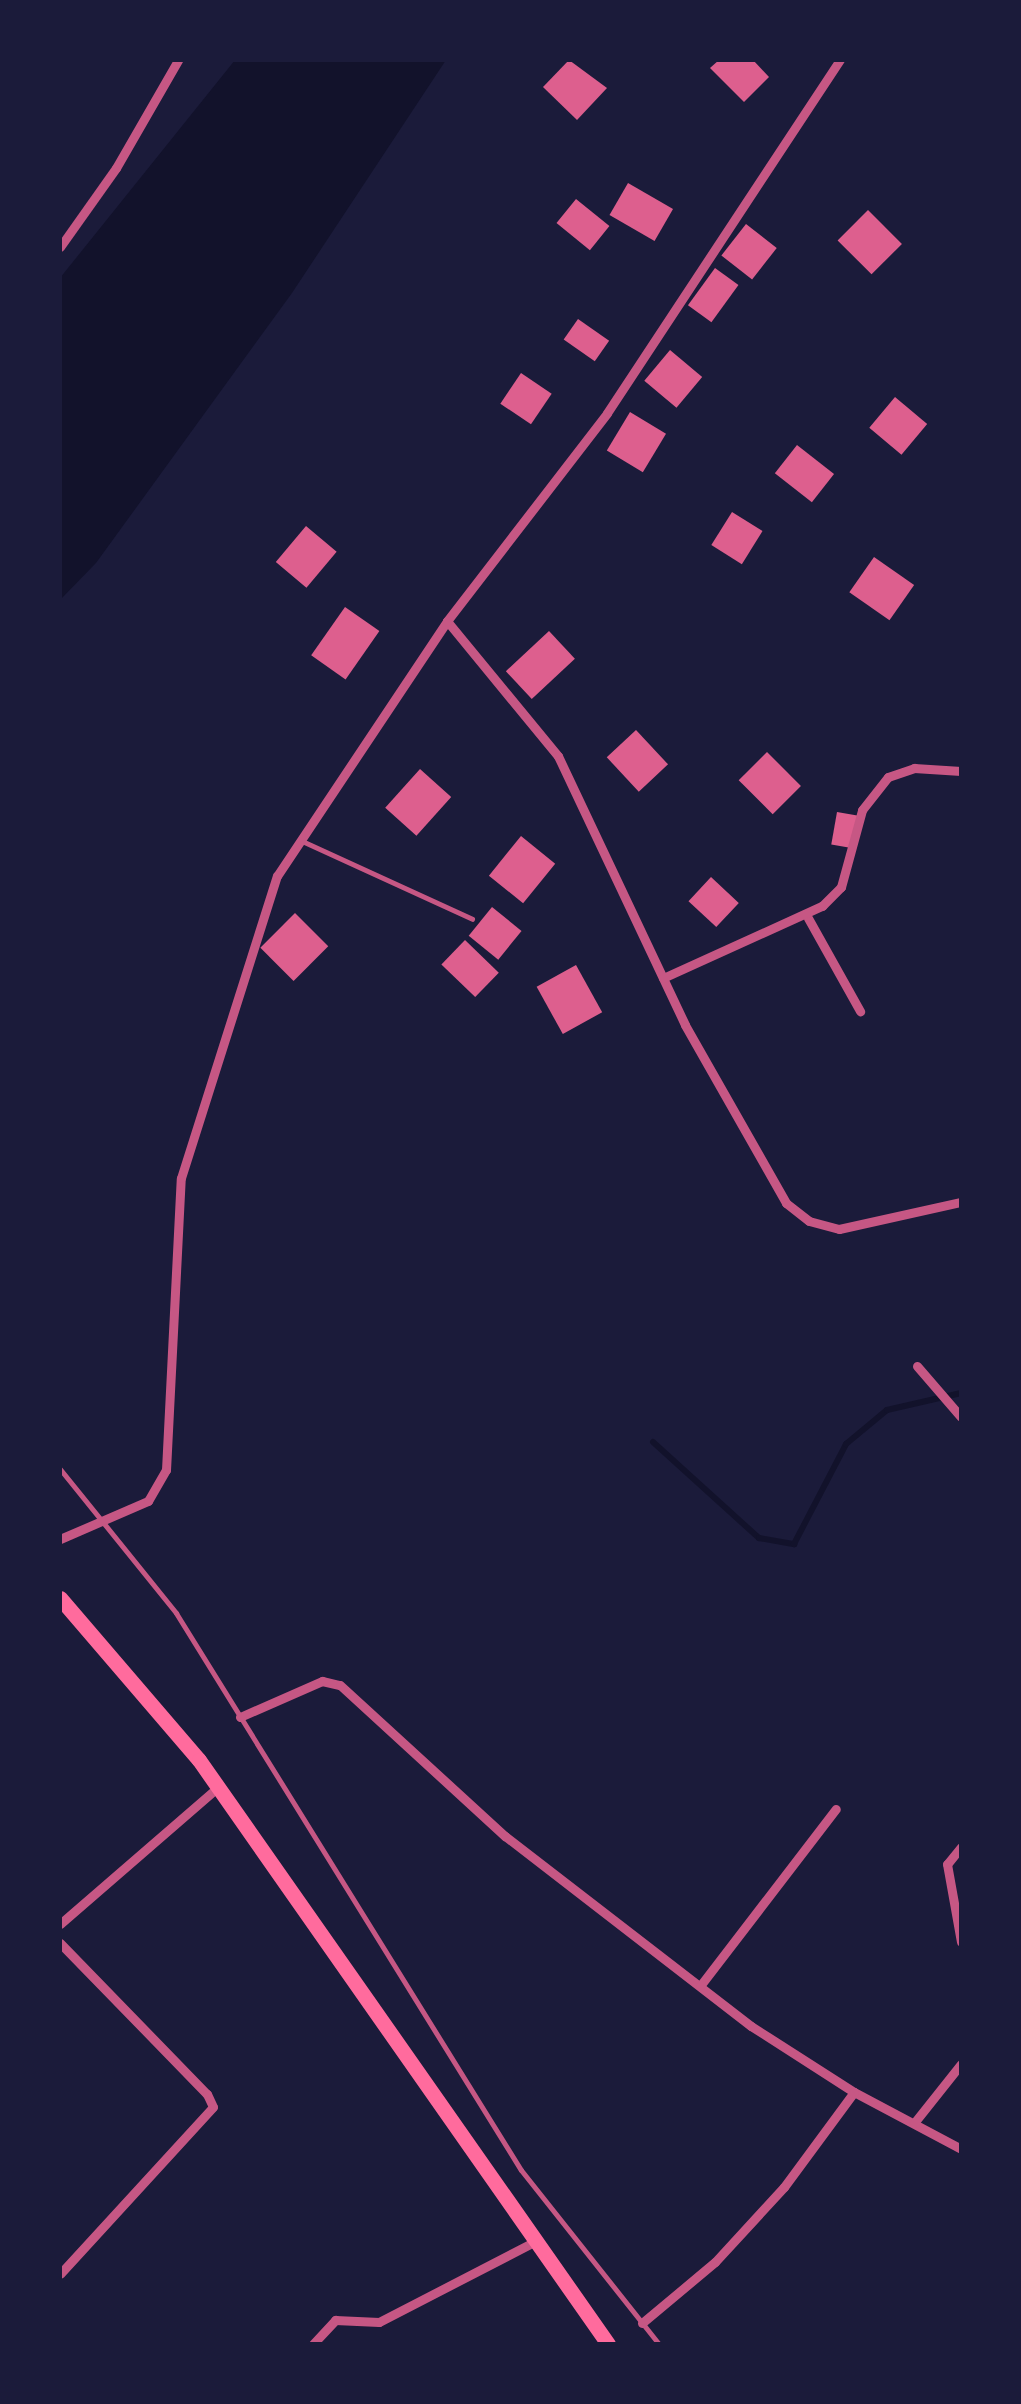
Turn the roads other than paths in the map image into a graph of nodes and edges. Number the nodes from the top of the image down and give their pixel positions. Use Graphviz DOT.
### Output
graph roads {
  1 [pos="178,60"];
  2 [pos="840,60"];
  3 [pos="60,247"];
  4 [pos="447,621"];
  5 [pos="961,771"];
  6 [pos="300,840"];
  7 [pos="808,918"];
  8 [pos="472,919"];
  9 [pos="663,978"];
  10 [pos="860,1011"];
  11 [pos="961,1202"];
  12 [pos="917,1366"];
  13 [pos="961,1417"];
  14 [pos="60,1468"];
  15 [pos="104,1521"];
  16 [pos="60,1539"];
  17 [pos="60,1598"];
  18 [pos="240,1717"];
  19 [pos="218,1787"];
  20 [pos="836,1809"];
  21 [pos="961,1846"];
  22 [pos="60,1924"];
  23 [pos="961,1942"];
  24 [pos="60,1943"];
  25 [pos="700,1986"];
  26 [pos="961,2064"];
  27 [pos="854,2092"];
  28 [pos="914,2123"];
  29 [pos="961,2149"];
  30 [pos="536,2242"];
  31 [pos="60,2274"];
  32 [pos="642,2323"];
  33 [pos="313,2344"];
  34 [pos="608,2344"];
  35 [pos="659,2344"];
  1 -- 3 [label="street"];
  2 -- 4 [label="street"];
  4 -- 6 [label="street"];
  4 -- 9 [label="street"];
  5 -- 7 [label="street"];
  6 -- 8 [label="lane"];
  6 -- 15 [label="street"];
  7 -- 9 [label="street"];
  7 -- 10 [label="street"];
  9 -- 11 [label="street"];
  12 -- 13 [label="street"];
  14 -- 15 [label="lane"];
  15 -- 16 [label="street"];
  15 -- 18 [label="lane"];
  17 -- 19 [label="highway"];
  18 -- 25 [label="street"];
  18 -- 32 [label="lane"];
  19 -- 22 [label="street"];
  19 -- 30 [label="highway"];
  20 -- 25 [label="street"];
  21 -- 23 [label="street"];
  24 -- 31 [label="street"];
  25 -- 27 [label="street"];
  26 -- 28 [label="street"];
  27 -- 28 [label="street"];
  27 -- 32 [label="street"];
  28 -- 29 [label="street"];
  30 -- 33 [label="street"];
  30 -- 34 [label="highway"];
  32 -- 35 [label="lane"];
}
